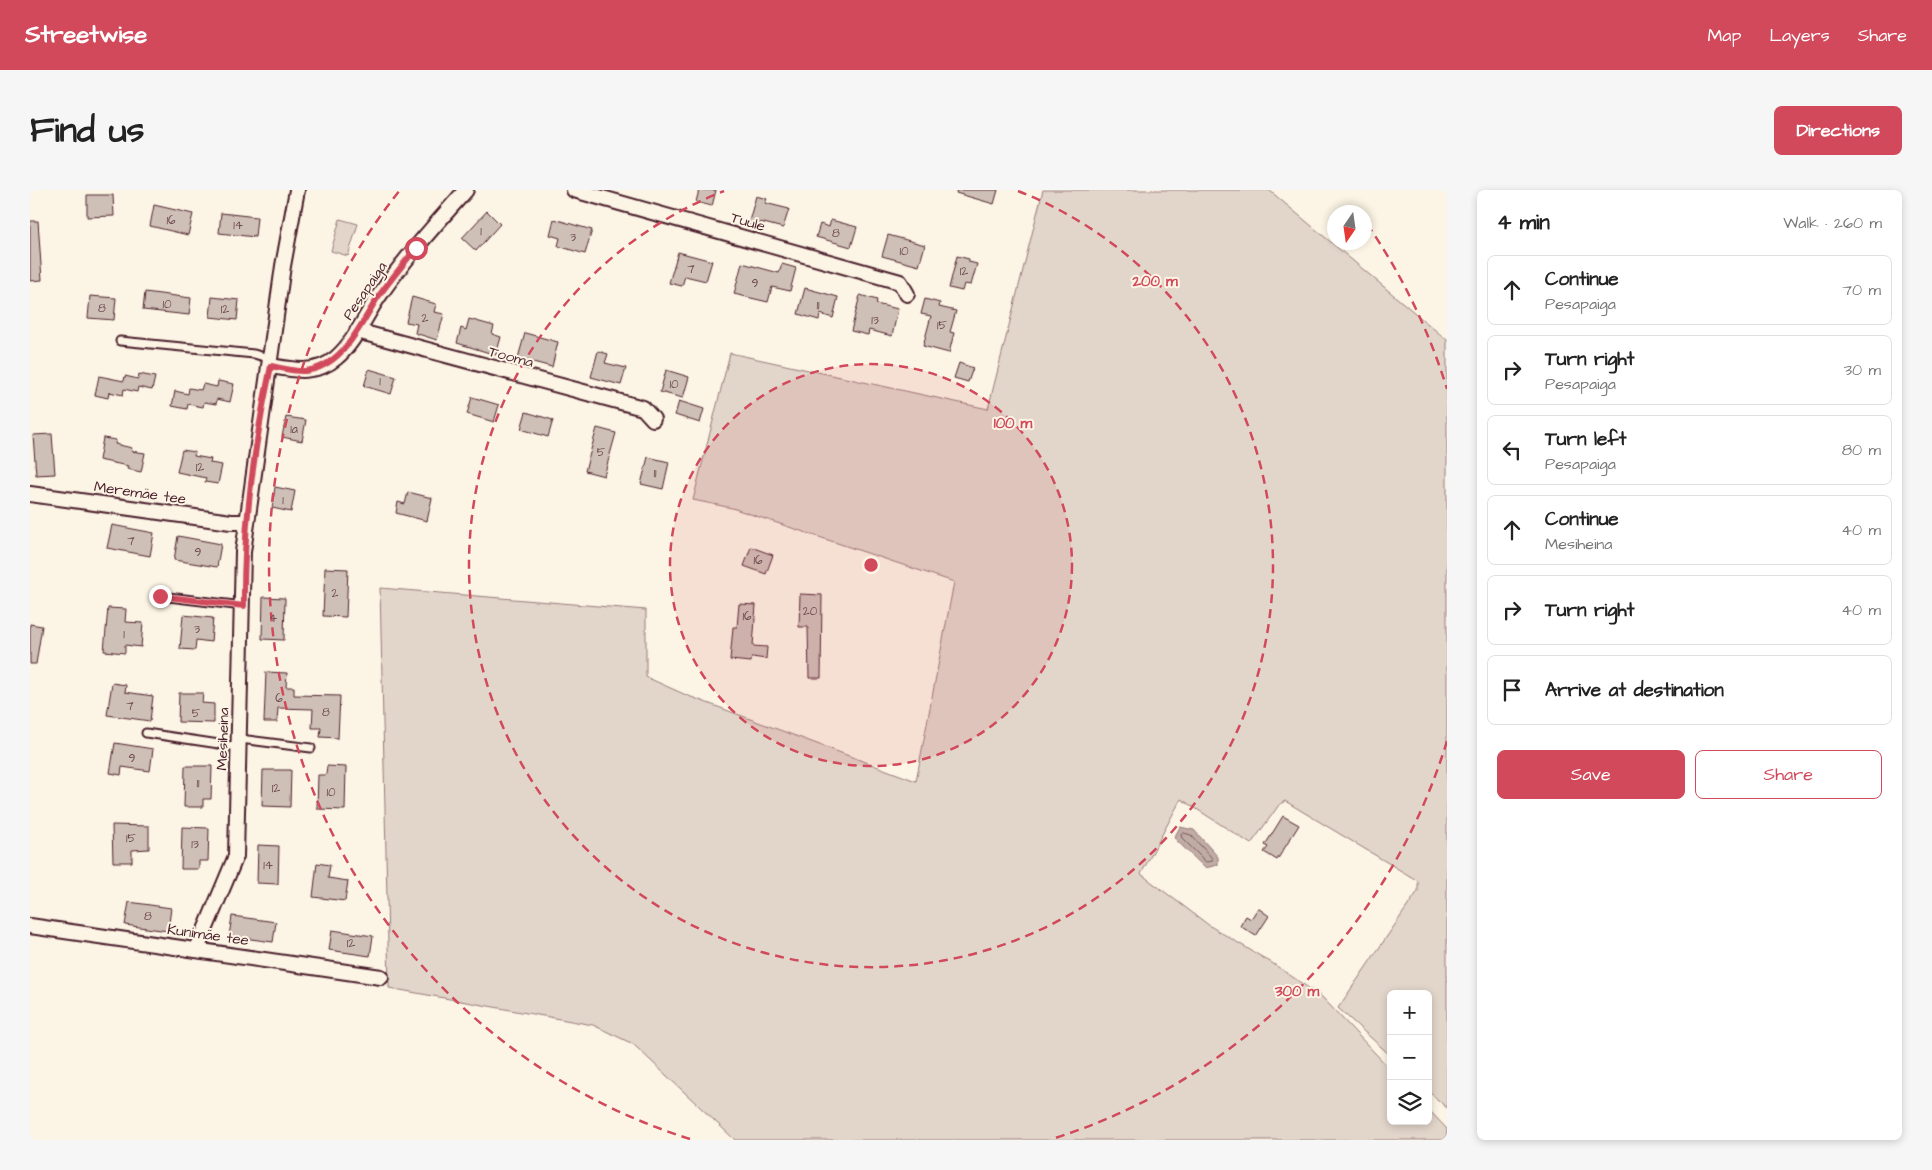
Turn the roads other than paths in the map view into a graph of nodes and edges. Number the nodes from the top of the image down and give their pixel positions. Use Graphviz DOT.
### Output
graph roads {
  1 [pos="297,190"];
  2 [pos="466,190"];
  3 [pos="574,190"];
  4 [pos="907,294"];
  5 [pos="357,332"];
  6 [pos="120,341"];
  7 [pos="271,363"];
  8 [pos="653,418"];
  9 [pos="30,494"];
  10 [pos="246,522"];
  11 [pos="160,596"];
  12 [pos="244,606"];
  13 [pos="146,733"];
  14 [pos="240,743"];
  15 [pos="311,748"];
  16 [pos="30,926"];
  17 [pos="197,949"];
  18 [pos="381,977"];
  1 -- 7 [label="street"];
  2 -- 5 [label="street, Pesapaiga"];
  3 -- 4 [label="street, Tuule"];
  5 -- 7 [label="street, Pesapaiga"];
  5 -- 8 [label="street, Tooma"];
  6 -- 7 [label="lane"];
  7 -- 10 [label="street"];
  9 -- 10 [label="street, Meremäe tee"];
  10 -- 12 [label="street, Mesiheina"];
  11 -- 12 [label="lane"];
  12 -- 14 [label="street, Mesiheina"];
  13 -- 14 [label="lane"];
  14 -- 15 [label="lane"];
  14 -- 17 [label="street, Mesiheina"];
  16 -- 17 [label="street, Kunimäe tee"];
  17 -- 18 [label="street, Kunimäe tee"];
}
